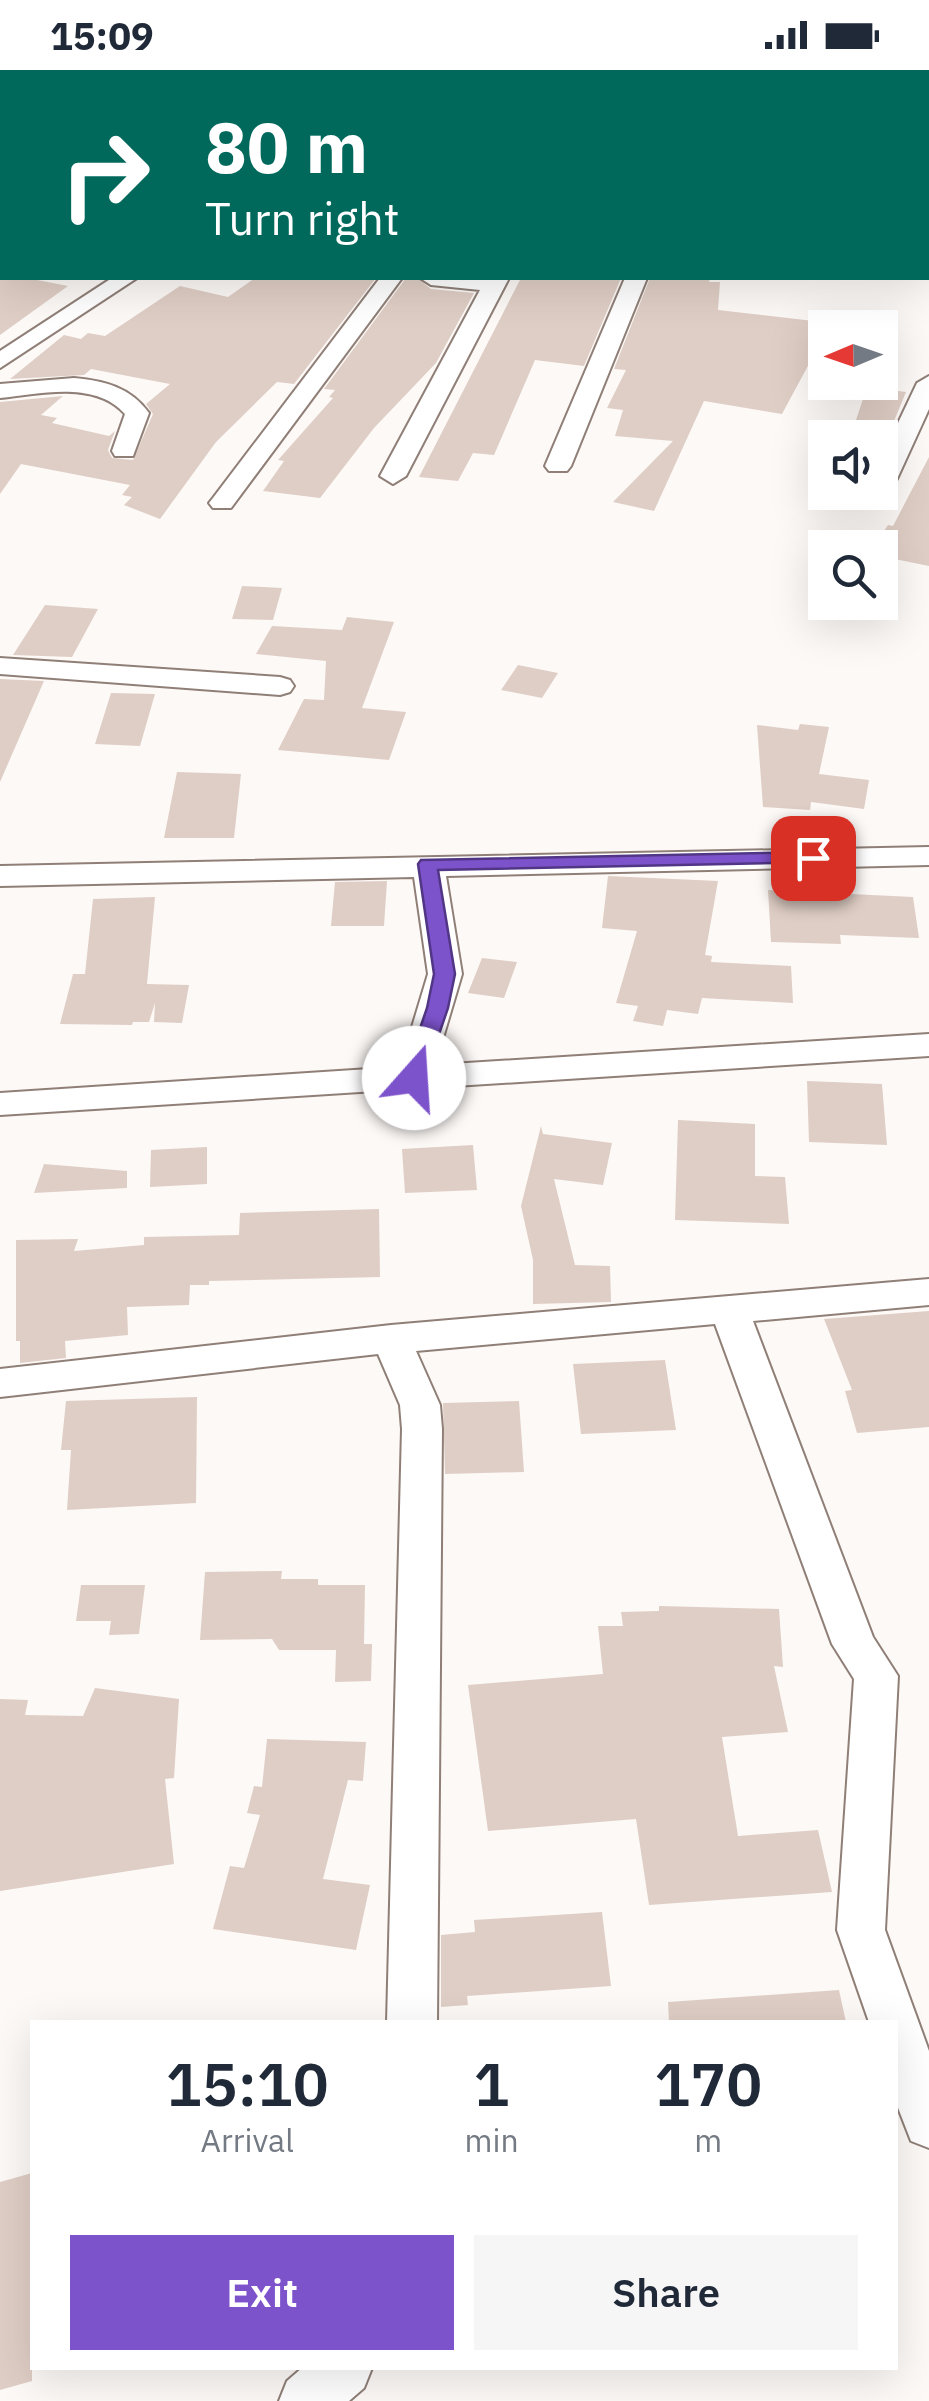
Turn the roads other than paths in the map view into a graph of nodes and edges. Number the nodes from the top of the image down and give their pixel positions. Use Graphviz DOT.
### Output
graph roads {
  1 [pos="123,280"];
  2 [pos="389,280"];
  3 [pos="635,280"];
  4 [pos="496,281"];
  5 [pos="0,361"];
  6 [pos="929,383"];
  7 [pos="0,391"];
  8 [pos="898,449"];
  9 [pos="124,451"];
  10 [pos="558,466"];
  11 [pos="393,476"];
  12 [pos="222,503"];
  13 [pos="0,666"];
  14 [pos="280,686"];
  15 [pos="929,856"];
  16 [pos="428,864"];
  17 [pos="0,876"];
  18 [pos="929,1045"];
  19 [pos="414,1078"];
  20 [pos="0,1104"];
  21 [pos="929,1292"];
  22 [pos="730,1310"];
  23 [pos="391,1339"];
  24 [pos="0,1382"];
  25 [pos="412,2020"];
  26 [pos="893,2020"];
  27 [pos="898,2035"];
  28 [pos="929,2124"];
  29 [pos="342,2370"];
  30 [pos="307,2401"];
  1 -- 5 [label="street"];
  2 -- 12 [label="street"];
  3 -- 10 [label="street"];
  4 -- 11 [label="street"];
  6 -- 8 [label="street"];
  7 -- 9 [label="street"];
  13 -- 14 [label="street"];
  15 -- 16 [label="street"];
  16 -- 17 [label="street"];
  16 -- 19 [label="street"];
  18 -- 19 [label="street"];
  19 -- 20 [label="street"];
  21 -- 22 [label="street"];
  22 -- 23 [label="street"];
  22 -- 26 [label="street"];
  23 -- 24 [label="street"];
  23 -- 25 [label="street"];
  27 -- 28 [label="street"];
  29 -- 30 [label="street"];
}
